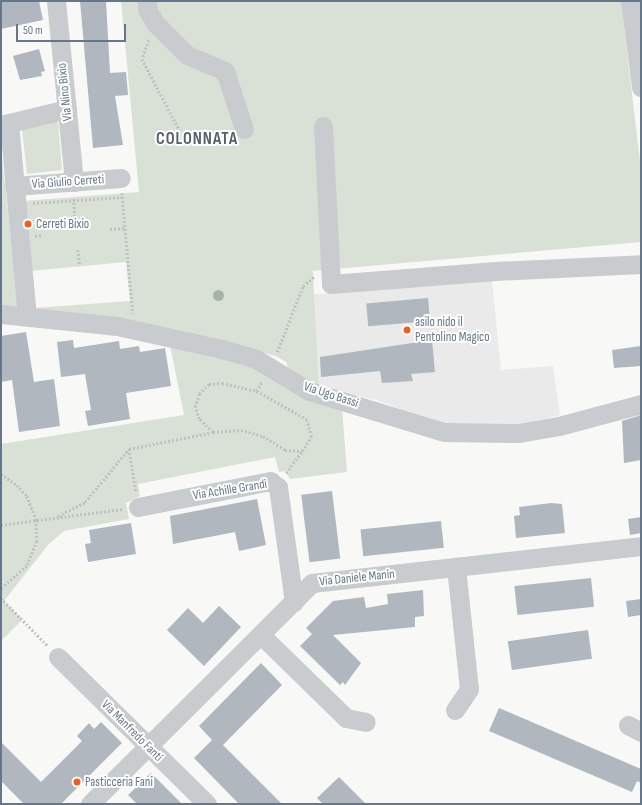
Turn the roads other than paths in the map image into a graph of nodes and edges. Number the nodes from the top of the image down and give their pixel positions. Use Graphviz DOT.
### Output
graph roads {
  1 [pos="56,1"];
  2 [pos="146,1"];
  3 [pos="630,1"];
  4 [pos="638,42"];
  5 [pos="641,87"];
  6 [pos="67,109"];
  7 [pos="4,120"];
  8 [pos="323,126"];
  9 [pos="244,129"];
  10 [pos="121,178"];
  11 [pos="74,182"];
  12 [pos="14,186"];
  13 [pos="641,264"];
  14 [pos="1,314"];
  15 [pos="27,316"];
  16 [pos="641,404"];
  17 [pos="138,507"];
  18 [pos="641,546"];
  19 [pos="456,567"];
  20 [pos="294,602"];
  21 [pos="261,635"];
  22 [pos="58,657"];
  23 [pos="455,710"];
  24 [pos="366,722"];
  25 [pos="148,746"];
  26 [pos="98,801"];
  27 [pos="207,804"];
  1 -- 6 [label="street, Via Nino Bixio"];
  2 -- 9 [label="street"];
  3 -- 4 [label="street"];
  4 -- 5 [label="street"];
  6 -- 7 [label="street"];
  6 -- 11 [label="street, Via Nino Bixio"];
  7 -- 12 [label="street, Via Giulio Cerreti"];
  8 -- 13 [label="street"];
  10 -- 11 [label="street, Via Giulio Cerreti"];
  11 -- 12 [label="street, Via Giulio Cerreti"];
  12 -- 15 [label="street, Via Giulio Cerreti"];
  14 -- 15 [label="street, Via Ugo Bassi"];
  15 -- 16 [label="street, Via Ugo Bassi"];
  17 -- 20 [label="street, Via Achille Grandi"];
  18 -- 19 [label="street, Via Daniele Manin"];
  19 -- 20 [label="street, Via Daniele Manin"];
  19 -- 23 [label="street"];
  20 -- 21 [label="street, Via Daniele Manin"];
  21 -- 24 [label="street"];
  21 -- 25 [label="street, Via Daniele Manin"];
  22 -- 25 [label="street, Via Manfredo Fanti"];
  25 -- 26 [label="street, Via Daniele Manin"];
  25 -- 27 [label="street, Via Manfredo Fanti"];
}
